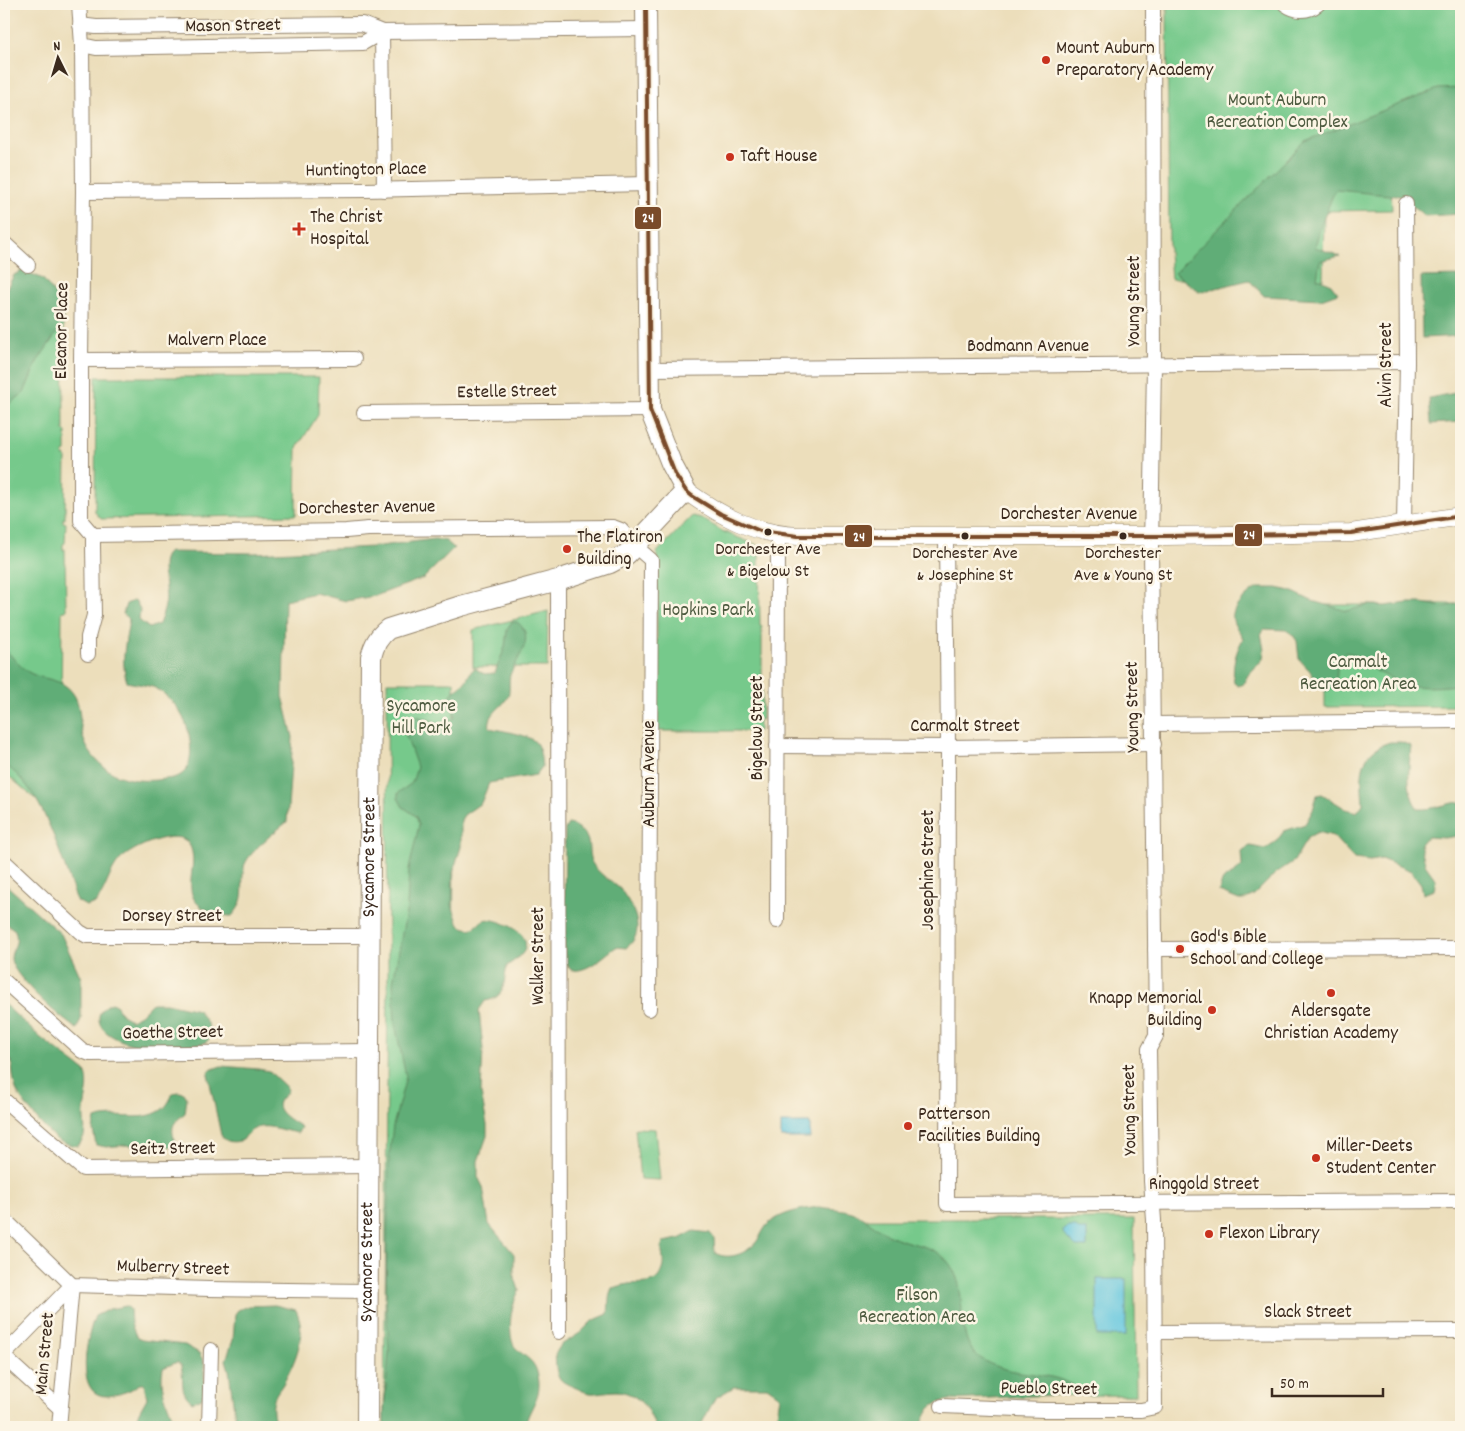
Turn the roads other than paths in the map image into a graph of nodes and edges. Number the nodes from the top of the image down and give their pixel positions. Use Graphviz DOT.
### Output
graph roads {
  1 [pos="80,4"];
  2 [pos="646,4"];
  3 [pos="1152,4"];
  4 [pos="1285,4"];
  5 [pos="1318,4"];
  6 [pos="80,25"];
  7 [pos="646,29"];
  8 [pos="382,32"];
  9 [pos="82,45"];
  10 [pos="649,184"];
  11 [pos="384,190"];
  12 [pos="83,192"];
  13 [pos="1406,204"];
  14 [pos="4,243"];
  15 [pos="28,265"];
  16 [pos="354,359"];
  17 [pos="81,360"];
  18 [pos="1406,362"];
  19 [pos="1154,365"];
  20 [pos="650,369"];
  21 [pos="650,410"];
  22 [pos="364,413"];
  23 [pos="686,492"];
  24 [pos="1461,516"];
  25 [pos="1404,525"];
  26 [pos="93,535"];
  27 [pos="778,535"];
  28 [pos="946,536"];
  29 [pos="1151,536"];
  30 [pos="635,546"];
  31 [pos="558,580"];
  32 [pos="88,654"];
  33 [pos="1461,721"];
  34 [pos="1153,724"];
  35 [pos="1154,744"];
  36 [pos="777,746"];
  37 [pos="948,747"];
  38 [pos="4,861"];
  39 [pos="777,921"];
  40 [pos="369,936"];
  41 [pos="1461,948"];
  42 [pos="1155,949"];
  43 [pos="4,981"];
  44 [pos="649,1009"];
  45 [pos="369,1051"];
  46 [pos="4,1100"];
  47 [pos="369,1166"];
  48 [pos="1461,1201"];
  49 [pos="947,1204"];
  50 [pos="1153,1204"];
  51 [pos="4,1219"];
  52 [pos="72,1285"];
  53 [pos="367,1291"];
  54 [pos="1461,1331"];
  55 [pos="559,1332"];
  56 [pos="1155,1332"];
  57 [pos="211,1350"];
  58 [pos="4,1356"];
  59 [pos="942,1406"];
  60 [pos="1155,1407"];
  61 [pos="60,1408"];
  62 [pos="59,1427"];
  63 [pos="209,1427"];
  64 [pos="366,1427"];
  1 -- 6 [label="street, Eleanor Place"];
  2 -- 7 [label="main road"];
  3 -- 19 [label="street, Young Street"];
  4 -- 5 [label="street"];
  6 -- 8 [label="street, Mason Street"];
  6 -- 9 [label="street, Eleanor Place"];
  7 -- 8 [label="street, Mason Street"];
  7 -- 10 [label="main road"];
  8 -- 9 [label="street, Mason Street"];
  8 -- 11 [label="street"];
  9 -- 12 [label="street, Eleanor Place"];
  10 -- 11 [label="street, Huntington Place"];
  10 -- 20 [label="main road"];
  11 -- 12 [label="street, Huntington Place"];
  12 -- 17 [label="street, Eleanor Place"];
  13 -- 18 [label="street, Alvin Street"];
  14 -- 15 [label="street"];
  16 -- 17 [label="street, Malvern Place"];
  17 -- 26 [label="street, Eleanor Place"];
  18 -- 19 [label="street, Bodmann Avenue"];
  18 -- 25 [label="street, Alvin Street"];
  19 -- 20 [label="street, Bodmann Avenue"];
  19 -- 29 [label="street, Young Street"];
  20 -- 21 [label="main road"];
  21 -- 22 [label="street, Estelle Street"];
  21 -- 23 [label="main road"];
  23 -- 27 [label="street, Dorchester Avenue"];
  23 -- 30 [label="main road, Sycamore Street"];
  24 -- 25 [label="street, Dorchester Avenue"];
  25 -- 29 [label="street, Dorchester Avenue"];
  26 -- 30 [label="street, Dorchester Avenue"];
  26 -- 32 [label="street, Eleanor Place"];
  27 -- 28 [label="street, Dorchester Avenue"];
  27 -- 36 [label="street, Bigelow Street"];
  28 -- 29 [label="street, Dorchester Avenue"];
  28 -- 37 [label="street, Josephine Street"];
  29 -- 34 [label="street, Young Street"];
  30 -- 31 [label="main road, Sycamore Street"];
  30 -- 44 [label="street, Auburn Avenue"];
  31 -- 40 [label="main road, Sycamore Street"];
  31 -- 55 [label="street, Walker Street"];
  33 -- 34 [label="street"];
  34 -- 35 [label="street, Young Street"];
  35 -- 37 [label="street, Carmalt Street"];
  35 -- 42 [label="street, Young Street"];
  36 -- 37 [label="street, Carmalt Street"];
  36 -- 39 [label="street, Bigelow Street"];
  37 -- 49 [label="street, Josephine Street"];
  38 -- 40 [label="street, Dorsey Street"];
  40 -- 45 [label="main road, Sycamore Street"];
  41 -- 42 [label="street"];
  42 -- 50 [label="street, Young Street"];
  43 -- 45 [label="street, Goethe Street"];
  45 -- 47 [label="main road, Sycamore Street"];
  46 -- 47 [label="street, Seitz Street"];
  47 -- 53 [label="main road, Sycamore Street"];
  48 -- 50 [label="street, Ringgold Street"];
  49 -- 50 [label="street, Ringgold Street"];
  50 -- 56 [label="street, Young Street"];
  51 -- 52 [label="street"];
  52 -- 53 [label="street, Mulberry Street"];
  52 -- 58 [label="street"];
  52 -- 61 [label="street, Main Street"];
  53 -- 64 [label="main road, Sycamore Street"];
  54 -- 56 [label="street, Slack Street"];
  56 -- 60 [label="street, Young Street"];
  57 -- 63 [label="street"];
  58 -- 61 [label="street"];
  59 -- 60 [label="street, Pueblo Street"];
  61 -- 62 [label="street, Main Street"];
}
